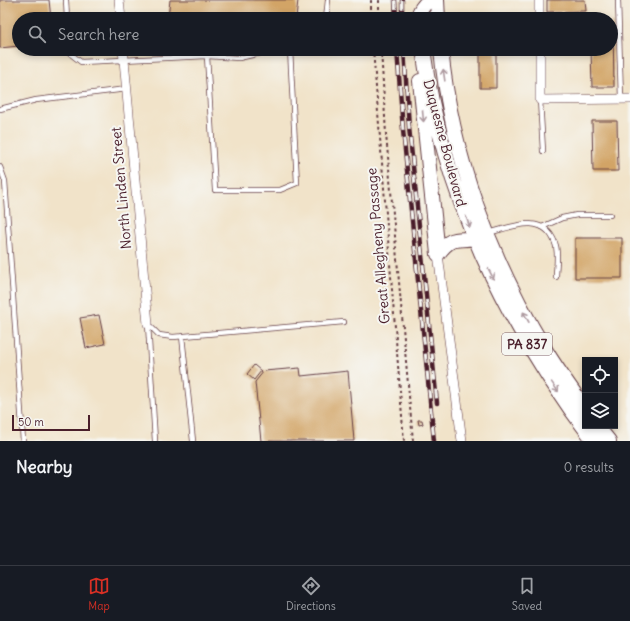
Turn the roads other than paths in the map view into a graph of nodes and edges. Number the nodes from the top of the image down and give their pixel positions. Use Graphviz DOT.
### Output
graph roads {
  1 [pos="66,0"];
  2 [pos="119,0"];
  3 [pos="328,0"];
  4 [pos="419,0"];
  5 [pos="431,0"];
  6 [pos="437,0"];
  7 [pos="539,0"];
  8 [pos="618,0"];
  9 [pos="67,12"];
  10 [pos="120,12"];
  11 [pos="327,12"];
  12 [pos="418,12"];
  13 [pos="421,12"];
  14 [pos="438,12"];
  15 [pos="539,12"];
  16 [pos="73,56"];
  17 [pos="124,56"];
  18 [pos="207,56"];
  19 [pos="248,56"];
  20 [pos="290,56"];
  21 [pos="419,56"];
  22 [pos="424,56"];
  23 [pos="442,56"];
  24 [pos="540,56"];
  25 [pos="124,59"];
  26 [pos="127,89"];
  27 [pos="626,99"];
  28 [pos="540,100"];
  29 [pos="0,109"];
  30 [pos="542,151"];
  31 [pos="0,167"];
  32 [pos="610,215"];
  33 [pos="542,227"];
  34 [pos="487,233"];
  35 [pos="474,239"];
  36 [pos="438,254"];
  37 [pos="556,278"];
  38 [pos="344,322"];
  39 [pos="148,324"];
  40 [pos="182,336"];
  41 [pos="582,405"];
  42 [pos="599,429"];
  43 [pos="23,441"];
  44 [pos="155,441"];
  45 [pos="193,441"];
  46 [pos="462,441"];
  47 [pos="594,441"];
  48 [pos="609,441"];
  1 -- 9 [label="lane"];
  2 -- 10 [label="street"];
  3 -- 11 [label="lane"];
  4 -- 12 [label="main road"];
  5 -- 13 [label="main road"];
  6 -- 14 [label="main road"];
  7 -- 15 [label="street"];
  8 -- 27 [label="lane"];
  16 -- 25 [label="lane"];
  17 -- 25 [label="street, North Linden Street"];
  18 -- 19 [label="lane"];
  18 -- 20 [label="lane"];
  18 -- 25 [label="lane"];
  21 -- 36 [label="main road, one-way"];
  22 -- 35 [label="main road, Duquesne Boulevard / PA 837, one-way"];
  34 -- 23 [label="main road, Duquesne Boulevard / PA 837, one-way"];
  24 -- 28 [label="street"];
  25 -- 26 [label="street, North Linden Street"];
  26 -- 29 [label="lane"];
  26 -- 39 [label="street, North Linden Street"];
  27 -- 28 [label="street"];
  28 -- 30 [label="lane"];
  31 -- 43 [label="lane"];
  32 -- 33 [label="lane"];
  33 -- 34 [label="lane"];
  33 -- 37 [label="lane"];
  34 -- 35 [label="main road"];
  41 -- 34 [label="main road, Duquesne Boulevard / PA 837, one-way"];
  35 -- 36 [label="main road"];
  35 -- 47 [label="main road, Duquesne Boulevard / PA 837, one-way"];
  36 -- 46 [label="street"];
  38 -- 40 [label="lane"];
  39 -- 40 [label="lane"];
  39 -- 44 [label="lane"];
  40 -- 45 [label="lane"];
  42 -- 48 [label="main road"];
}
